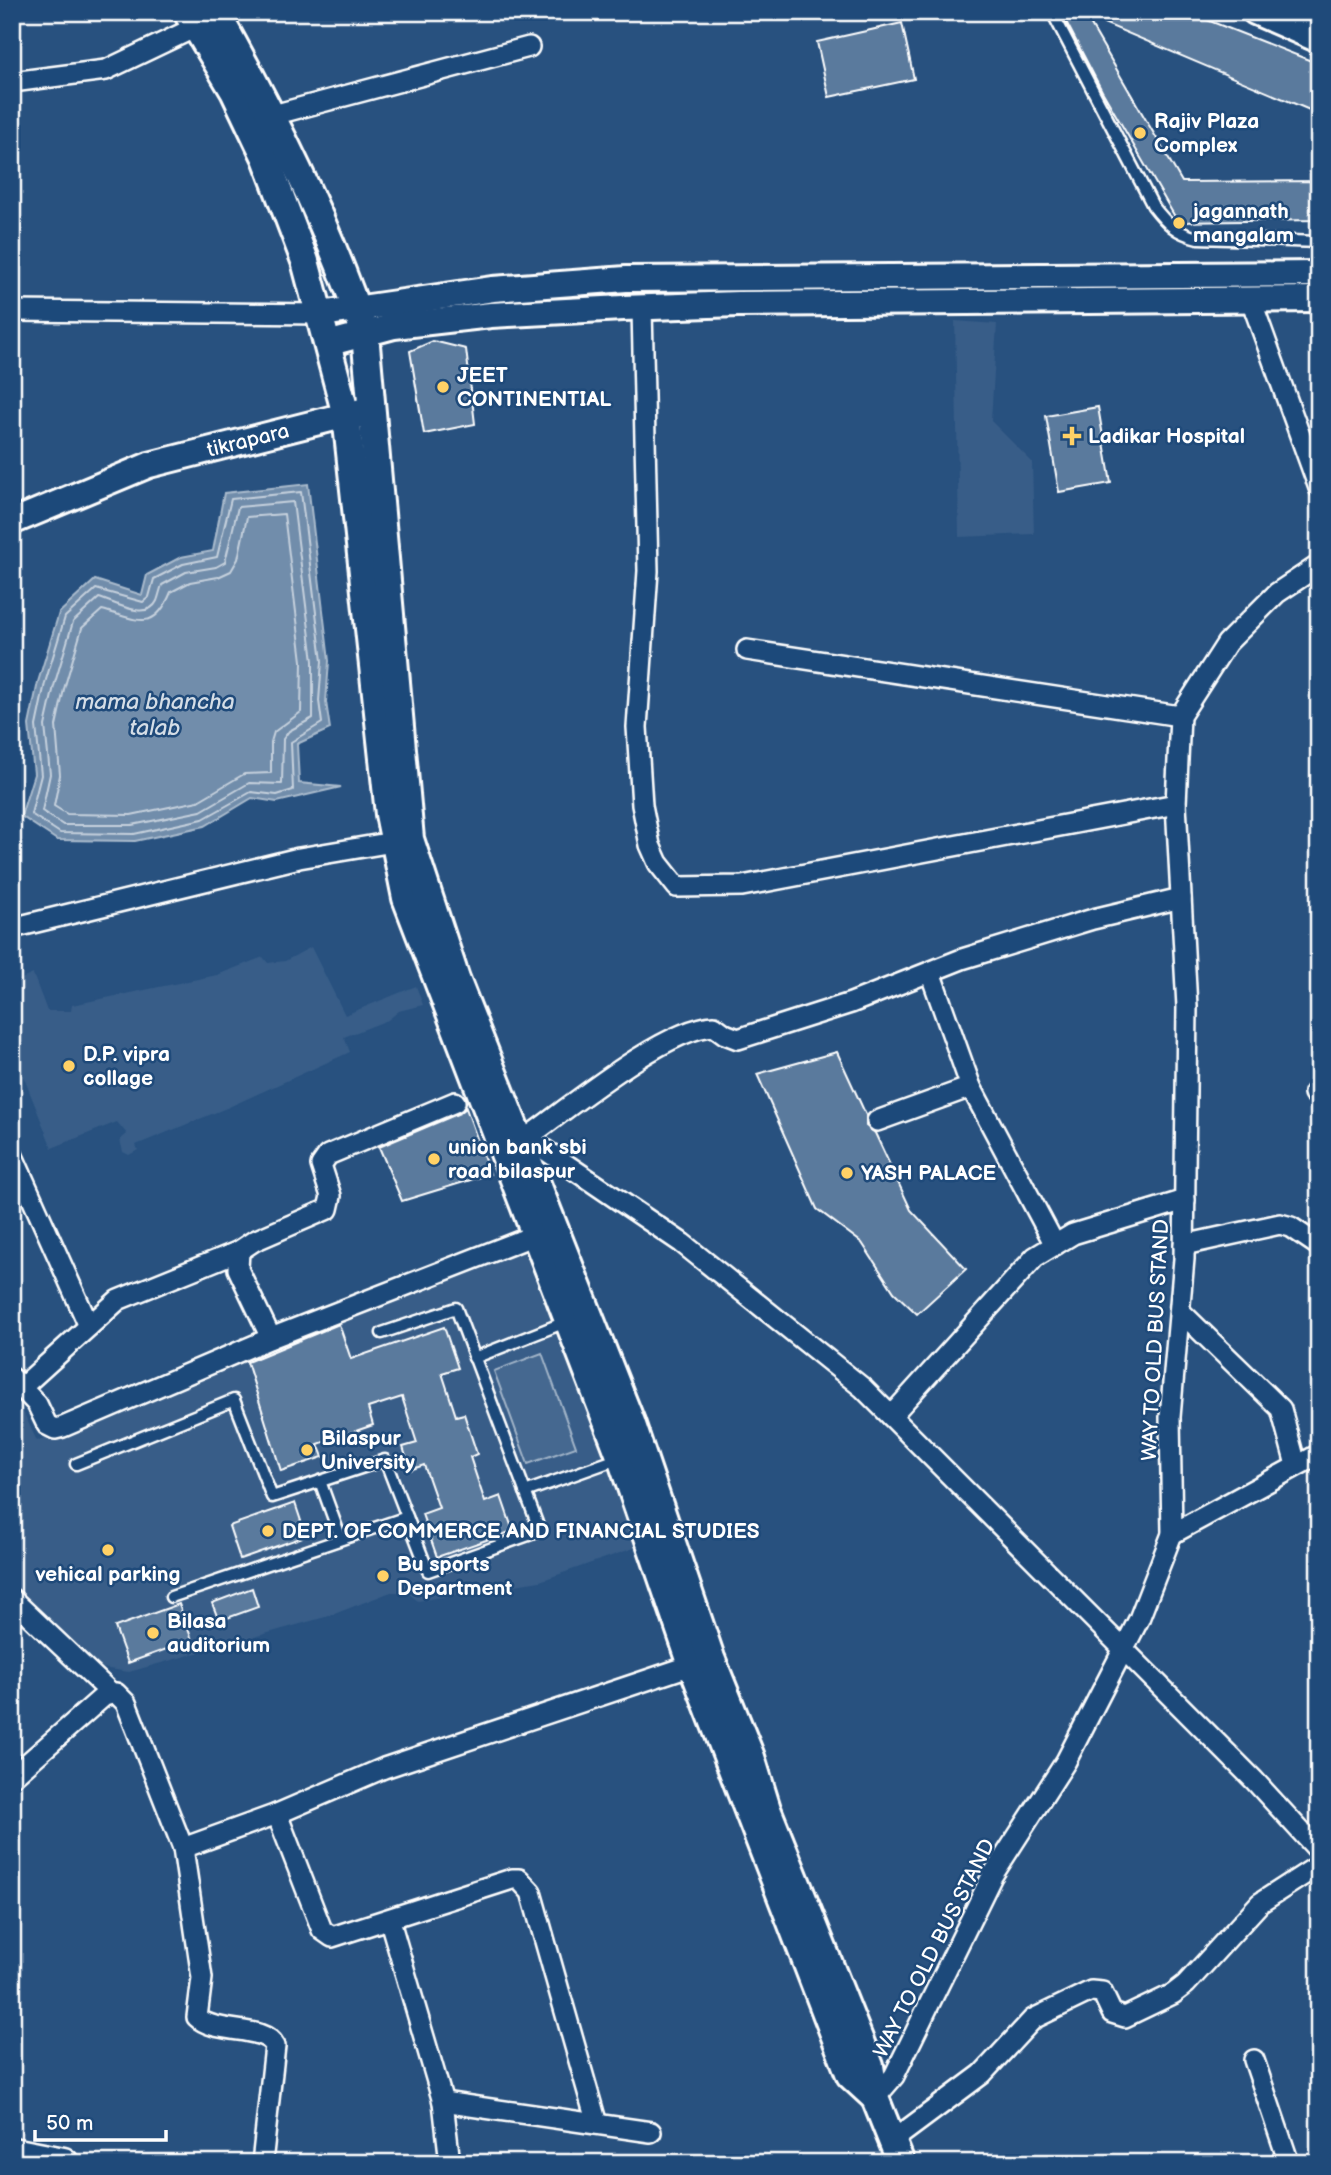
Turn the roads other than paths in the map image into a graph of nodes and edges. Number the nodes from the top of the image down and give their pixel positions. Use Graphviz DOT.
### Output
graph roads {
  1 [pos="1052,12"];
  2 [pos="1255,12"];
  3 [pos="1309,12"];
  4 [pos="1319,16"];
  5 [pos="200,17"];
  6 [pos="1319,40"];
  7 [pos="529,47"];
  8 [pos="12,82"];
  9 [pos="273,115"];
  10 [pos="1319,242"];
  11 [pos="1319,274"];
  12 [pos="1319,299"];
  13 [pos="1251,300"];
  14 [pos="642,307"];
  15 [pos="356,308"];
  16 [pos="12,311"];
  17 [pos="321,314"];
  18 [pos="365,334"];
  19 [pos="327,344"];
  20 [pos="358,412"];
  21 [pos="1319,488"];
  22 [pos="17,515"];
  23 [pos="1319,565"];
  24 [pos="747,650"];
  25 [pos="1180,716"];
  26 [pos="1176,804"];
  27 [pos="401,841"];
  28 [pos="1181,898"];
  29 [pos="12,928"];
  30 [pos="930,972"];
  31 [pos="971,1087"];
  32 [pos="454,1102"];
  33 [pos="877,1121"];
  34 [pos="522,1134"];
  35 [pos="12,1154"];
  36 [pos="1185,1200"];
  37 [pos="535,1235"];
  38 [pos="1055,1245"];
  39 [pos="1184,1245"];
  40 [pos="1319,1246"];
  41 [pos="239,1251"];
  42 [pos="1182,1312"];
  43 [pos="569,1320"];
  44 [pos="89,1326"];
  45 [pos="382,1333"];
  46 [pos="271,1338"];
  47 [pos="474,1357"];
  48 [pos="17,1383"];
  49 [pos="891,1416"];
  50 [pos="1319,1454"];
  51 [pos="630,1455"];
  52 [pos="76,1464"];
  53 [pos="1296,1465"];
  54 [pos="320,1481"];
  55 [pos="525,1492"];
  56 [pos="407,1517"];
  57 [pos="1172,1534"];
  58 [pos="341,1539"];
  59 [pos="171,1597"];
  60 [pos="12,1599"];
  61 [pos="1123,1649"];
  62 [pos="701,1662"];
  63 [pos="111,1693"];
  64 [pos="12,1777"];
  65 [pos="277,1814"];
  66 [pos="183,1848"];
  67 [pos="1319,1851"];
  68 [pos="1319,1865"];
  69 [pos="390,1921"];
  70 [pos="1254,2060"];
  71 [pos="875,2098"];
  72 [pos="443,2102"];
  73 [pos="597,2124"];
  74 [pos="651,2132"];
  75 [pos="896,2152"];
  76 [pos="12,2153"];
  77 [pos="63,2163"];
  78 [pos="262,2163"];
  79 [pos="450,2163"];
  80 [pos="1289,2163"];
  1 -- 10 [label="lane"];
  2 -- 6 [label="street"];
  3 -- 4 [label="street"];
  5 -- 8 [label="street"];
  5 -- 9 [label="main road"];
  5 -- 17 [label="main road"];
  7 -- 9 [label="street"];
  9 -- 15 [label="main road"];
  11 -- 15 [label="street"];
  12 -- 13 [label="street"];
  13 -- 14 [label="street"];
  13 -- 21 [label="street"];
  14 -- 18 [label="street"];
  14 -- 26 [label="street"];
  15 -- 17 [label="street"];
  15 -- 18 [label="main road"];
  16 -- 17 [label="street"];
  17 -- 19 [label="main road"];
  18 -- 19 [label="street"];
  18 -- 20 [label="main road"];
  19 -- 20 [label="main road"];
  20 -- 22 [label="street, tikrapara"];
  20 -- 27 [label="main road"];
  23 -- 25 [label="street"];
  24 -- 25 [label="street"];
  25 -- 26 [label="street, WAY TO OLD BUS STAND"];
  26 -- 28 [label="street, WAY TO OLD BUS STAND"];
  27 -- 29 [label="street"];
  27 -- 34 [label="main road"];
  27 -- 37 [label="main road"];
  28 -- 30 [label="street"];
  28 -- 36 [label="street, WAY TO OLD BUS STAND"];
  30 -- 31 [label="street"];
  30 -- 34 [label="street"];
  31 -- 33 [label="street"];
  31 -- 38 [label="street"];
  32 -- 41 [label="street"];
  34 -- 49 [label="street"];
  34 -- 51 [label="main road"];
  35 -- 44 [label="street"];
  36 -- 38 [label="street"];
  36 -- 39 [label="street, WAY TO OLD BUS STAND"];
  37 -- 43 [label="main road"];
  37 -- 46 [label="street"];
  38 -- 49 [label="street"];
  39 -- 40 [label="street"];
  39 -- 42 [label="street, WAY TO OLD BUS STAND"];
  41 -- 44 [label="street"];
  41 -- 46 [label="street"];
  42 -- 53 [label="street"];
  42 -- 57 [label="street, WAY TO OLD BUS STAND"];
  43 -- 47 [label="lane"];
  43 -- 51 [label="main road"];
  44 -- 48 [label="street"];
  45 -- 47 [label="lane"];
  46 -- 48 [label="street"];
  47 -- 55 [label="lane"];
  49 -- 61 [label="street"];
  50 -- 53 [label="street"];
  51 -- 55 [label="lane"];
  51 -- 62 [label="main road"];
  52 -- 54 [label="lane"];
  53 -- 57 [label="street"];
  54 -- 56 [label="lane"];
  54 -- 58 [label="lane"];
  55 -- 56 [label="lane"];
  56 -- 58 [label="lane"];
  57 -- 61 [label="street, WAY TO OLD BUS STAND"];
  58 -- 59 [label="lane"];
  60 -- 63 [label="street"];
  61 -- 67 [label="street"];
  61 -- 71 [label="street, WAY TO OLD BUS STAND"];
  62 -- 65 [label="street"];
  62 -- 71 [label="main road"];
  63 -- 64 [label="street"];
  63 -- 66 [label="street"];
  65 -- 66 [label="street"];
  65 -- 69 [label="street"];
  66 -- 78 [label="street"];
  68 -- 75 [label="street"];
  69 -- 72 [label="street"];
  69 -- 73 [label="street"];
  70 -- 80 [label="street"];
  71 -- 75 [label="main road"];
  72 -- 73 [label="street"];
  72 -- 79 [label="street"];
  73 -- 74 [label="street"];
  76 -- 77 [label="main road"];
}
